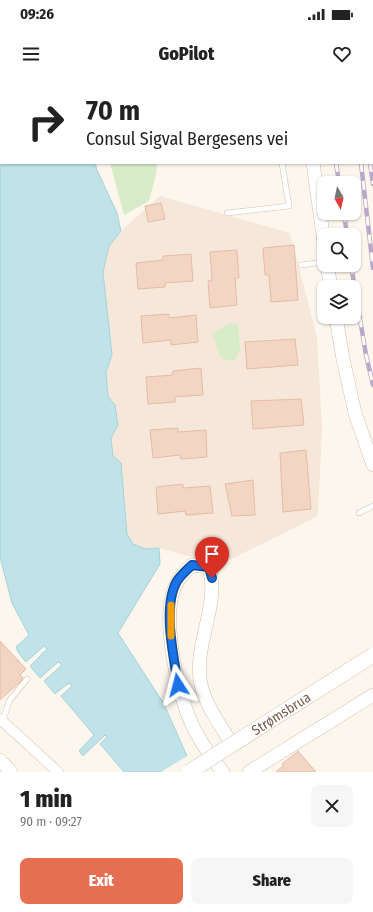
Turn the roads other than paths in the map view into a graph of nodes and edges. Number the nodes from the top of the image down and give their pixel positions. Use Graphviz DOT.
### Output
graph roads {
  1 [pos="282,164"];
  2 [pos="313,164"];
  3 [pos="227,213"];
  4 [pos="322,228"];
  5 [pos="317,263"];
  6 [pos="301,265"];
  7 [pos="337,324"];
  8 [pos="373,465"];
  9 [pos="373,506"];
  10 [pos="358,513"];
  11 [pos="373,655"];
  12 [pos="27,679"];
  13 [pos="373,696"];
  14 [pos="1,720"];
  15 [pos="232,745"];
  16 [pos="0,760"];
  17 [pos="11,772"];
  18 [pos="58,772"];
  19 [pos="189,772"];
  20 [pos="223,772"];
  21 [pos="249,772"];
  1 -- 3 [label="lane"];
  2 -- 4 [label="street"];
  5 -- 6 [label="lane"];
  7 -- 8 [label="street"];
  9 -- 10 [label="lane"];
  11 -- 15 [label="main road, Strømsbrua, bridge"];
  12 -- 14 [label="lane"];
  13 -- 21 [label="street"];
  14 -- 18 [label="street"];
  15 -- 19 [label="main road, Strømsbrua, bridge"];
  15 -- 20 [label="street"];
  16 -- 17 [label="street"];
}
